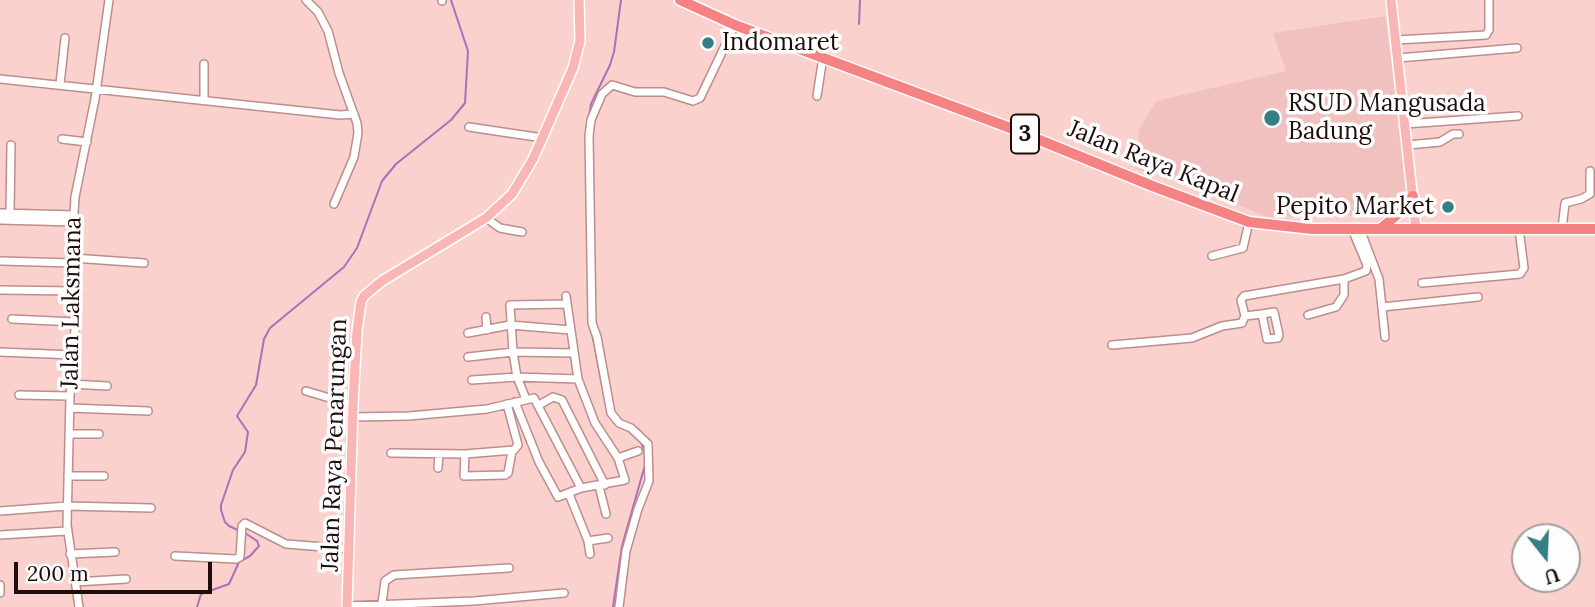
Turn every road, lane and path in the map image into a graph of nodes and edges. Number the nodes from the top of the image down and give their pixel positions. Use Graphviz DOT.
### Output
graph roads {
  1 [pos="109,0"];
  2 [pos="306,0"];
  3 [pos="579,0"];
  4 [pos="1391,0"];
  5 [pos="1489,0"];
  6 [pos="685,1"];
  7 [pos="735,25"];
  8 [pos="65,38"];
  9 [pos="1396,40"];
  10 [pos="1517,48"];
  11 [pos="823,57"];
  12 [pos="1398,58"];
  13 [pos="204,64"];
  14 [pos="0,79"];
  15 [pos="60,84"];
  16 [pos="97,88"];
  17 [pos="817,96"];
  18 [pos="204,100"];
  19 [pos="354,114"];
  20 [pos="1518,116"];
  21 [pos="1405,124"];
  22 [pos="469,127"];
  23 [pos="1459,134"];
  24 [pos="543,138"];
  25 [pos="62,139"];
  26 [pos="87,142"];
  27 [pos="11,145"];
  28 [pos="1408,145"];
  29 [pos="1590,171"];
  30 [pos="1413,196"];
  31 [pos="334,204"];
  32 [pos="0,213"];
  33 [pos="10,213"];
  34 [pos="74,218"];
  35 [pos="486,218"];
  36 [pos="0,220"];
  37 [pos="1249,222"];
  38 [pos="1356,229"];
  39 [pos="1379,229"];
  40 [pos="1416,229"];
  41 [pos="1519,229"];
  42 [pos="1562,229"];
  43 [pos="1595,229"];
  44 [pos="522,232"];
  45 [pos="1212,256"];
  46 [pos="0,261"];
  47 [pos="73,261"];
  48 [pos="144,263"];
  49 [pos="1343,279"];
  50 [pos="1422,282"];
  51 [pos="0,290"];
  52 [pos="75,291"];
  53 [pos="1478,297"];
  54 [pos="1382,307"];
  55 [pos="1262,314"];
  56 [pos="1308,315"];
  57 [pos="1245,316"];
  58 [pos="486,317"];
  59 [pos="12,318"];
  60 [pos="75,322"];
  61 [pos="510,325"];
  62 [pos="487,330"];
  63 [pos="571,330"];
  64 [pos="468,333"];
  65 [pos="1385,337"];
  66 [pos="1112,345"];
  67 [pos="0,352"];
  68 [pos="513,352"];
  69 [pos="574,353"];
  70 [pos="74,355"];
  71 [pos="468,357"];
  72 [pos="517,377"];
  73 [pos="578,379"];
  74 [pos="472,380"];
  75 [pos="71,384"];
  76 [pos="107,386"];
  77 [pos="306,391"];
  78 [pos="19,395"];
  79 [pos="70,396"];
  80 [pos="526,399"];
  81 [pos="511,403"];
  82 [pos="539,405"];
  83 [pos="70,408"];
  84 [pos="353,410"];
  85 [pos="148,411"];
  86 [pos="99,434"];
  87 [pos="70,435"];
  88 [pos="512,451"];
  89 [pos="638,452"];
  90 [pos="391,453"];
  91 [pos="439,454"];
  92 [pos="465,454"];
  93 [pos="618,458"];
  94 [pos="438,468"];
  95 [pos="68,476"];
  96 [pos="104,476"];
  97 [pos="602,485"];
  98 [pos="581,488"];
  99 [pos="569,494"];
  100 [pos="67,506"];
  101 [pos="151,508"];
  102 [pos="0,510"];
  103 [pos="606,514"];
  104 [pos="67,531"];
  105 [pos="0,535"];
  106 [pos="608,538"];
  107 [pos="588,541"];
  108 [pos="350,549"];
  109 [pos="115,552"];
  110 [pos="70,554"];
  111 [pos="590,554"];
  112 [pos="175,556"];
  113 [pos="509,568"];
  114 [pos="126,579"];
  115 [pos="75,582"];
  116 [pos="0,585"];
  117 [pos="0,593"];
  118 [pos="564,593"];
  119 [pos="382,603"];
  120 [pos="347,606"];
  121 [pos="79,607"];
  122 [pos="620,607"];
  1 -- 16 [label="street, Jalan Laksmana"];
  2 -- 19 [label="street"];
  3 -- 24 [label="main road, Jalan Raya Penarungan"];
  4 -- 9 [label="main road"];
  5 -- 9 [label="street"];
  6 -- 7 [label="highway, Jalan Raya Kapal / 3"];
  7 -- 11 [label="highway, Jalan Raya Kapal / 3"];
  7 -- 122 [label="street"];
  8 -- 15 [label="street"];
  9 -- 12 [label="main road"];
  10 -- 12 [label="street"];
  11 -- 17 [label="street"];
  11 -- 37 [label="highway, Jalan Raya Kapal / 3"];
  12 -- 21 [label="main road"];
  13 -- 18 [label="street"];
  14 -- 15 [label="street"];
  15 -- 16 [label="street"];
  16 -- 18 [label="street"];
  16 -- 26 [label="street, Jalan Laksmana"];
  18 -- 19 [label="street"];
  19 -- 31 [label="street"];
  20 -- 21 [label="street"];
  21 -- 28 [label="main road"];
  22 -- 24 [label="street"];
  23 -- 28 [label="street"];
  24 -- 35 [label="main road, Jalan Raya Penarungan"];
  25 -- 26 [label="street"];
  26 -- 34 [label="street, Jalan Laksmana"];
  27 -- 33 [label="street"];
  28 -- 30 [label="main road"];
  29 -- 42 [label="street"];
  30 -- 39 [label="highway"];
  30 -- 40 [label="main road"];
  32 -- 33 [label="street"];
  33 -- 34 [label="street"];
  34 -- 36 [label="street"];
  34 -- 47 [label="street, Jalan Laksmana"];
  35 -- 44 [label="street"];
  35 -- 84 [label="main road, Jalan Raya Penarungan"];
  37 -- 38 [label="highway, Jalan Raya Kapal / 3"];
  37 -- 45 [label="street"];
  38 -- 39 [label="highway, Jalan Raya Kapal / 3"];
  38 -- 49 [label="street"];
  38 -- 54 [label="street"];
  39 -- 40 [label="highway, Jalan Raya Kapal / 3"];
  40 -- 41 [label="highway, Jalan Raya Kapal / 3"];
  41 -- 42 [label="highway, Jalan Raya Kapal / 3"];
  41 -- 50 [label="street"];
  42 -- 43 [label="highway, Jalan Raya Kapal / 3"];
  46 -- 47 [label="street"];
  47 -- 48 [label="street"];
  47 -- 52 [label="street, Jalan Laksmana"];
  49 -- 56 [label="street"];
  49 -- 57 [label="street"];
  51 -- 52 [label="street"];
  52 -- 60 [label="street, Jalan Laksmana"];
  53 -- 54 [label="street"];
  54 -- 65 [label="street"];
  55 -- 57 [label="street"];
  57 -- 66 [label="street"];
  58 -- 62 [label="street"];
  59 -- 60 [label="street"];
  60 -- 70 [label="street, Jalan Laksmana"];
  61 -- 62 [label="street"];
  61 -- 63 [label="street"];
  61 -- 63 [label="street"];
  61 -- 68 [label="street"];
  62 -- 64 [label="street"];
  63 -- 69 [label="street"];
  67 -- 70 [label="street"];
  68 -- 69 [label="street"];
  68 -- 71 [label="street"];
  68 -- 72 [label="street"];
  69 -- 73 [label="street"];
  70 -- 75 [label="street, Jalan Laksmana"];
  72 -- 73 [label="street"];
  72 -- 74 [label="street"];
  72 -- 80 [label="street"];
  73 -- 93 [label="street"];
  75 -- 76 [label="street"];
  75 -- 79 [label="street, Jalan Laksmana"];
  77 -- 84 [label="street"];
  78 -- 79 [label="street"];
  79 -- 83 [label="street, Jalan Laksmana"];
  80 -- 81 [label="street"];
  80 -- 82 [label="street"];
  81 -- 84 [label="street"];
  81 -- 88 [label="street"];
  81 -- 99 [label="street"];
  82 -- 97 [label="street"];
  82 -- 98 [label="street"];
  83 -- 85 [label="street"];
  83 -- 87 [label="street, Jalan Laksmana"];
  84 -- 108 [label="main road, Jalan Raya Penarungan"];
  86 -- 87 [label="street"];
  87 -- 95 [label="street, Jalan Laksmana"];
  88 -- 92 [label="street"];
  88 -- 92 [label="street"];
  89 -- 93 [label="street"];
  90 -- 91 [label="street"];
  91 -- 92 [label="street"];
  91 -- 94 [label="street"];
  93 -- 97 [label="street"];
  95 -- 96 [label="street"];
  95 -- 100 [label="street, Jalan Laksmana"];
  97 -- 98 [label="street"];
  97 -- 103 [label="street"];
  98 -- 99 [label="street"];
  99 -- 107 [label="street"];
  100 -- 101 [label="street"];
  100 -- 102 [label="street"];
  100 -- 104 [label="street, Jalan Laksmana"];
  104 -- 105 [label="street"];
  104 -- 110 [label="street, Jalan Laksmana"];
  106 -- 107 [label="street"];
  107 -- 111 [label="street"];
  108 -- 112 [label="street"];
  108 -- 120 [label="main road, Jalan Raya Penarungan"];
  109 -- 110 [label="street"];
  110 -- 115 [label="street, Jalan Laksmana"];
  113 -- 119 [label="street"];
  114 -- 115 [label="street"];
  115 -- 121 [label="street, Jalan Laksmana"];
  116 -- 117 [label="street"];
  118 -- 119 [label="street"];
  119 -- 120 [label="street"];
}
